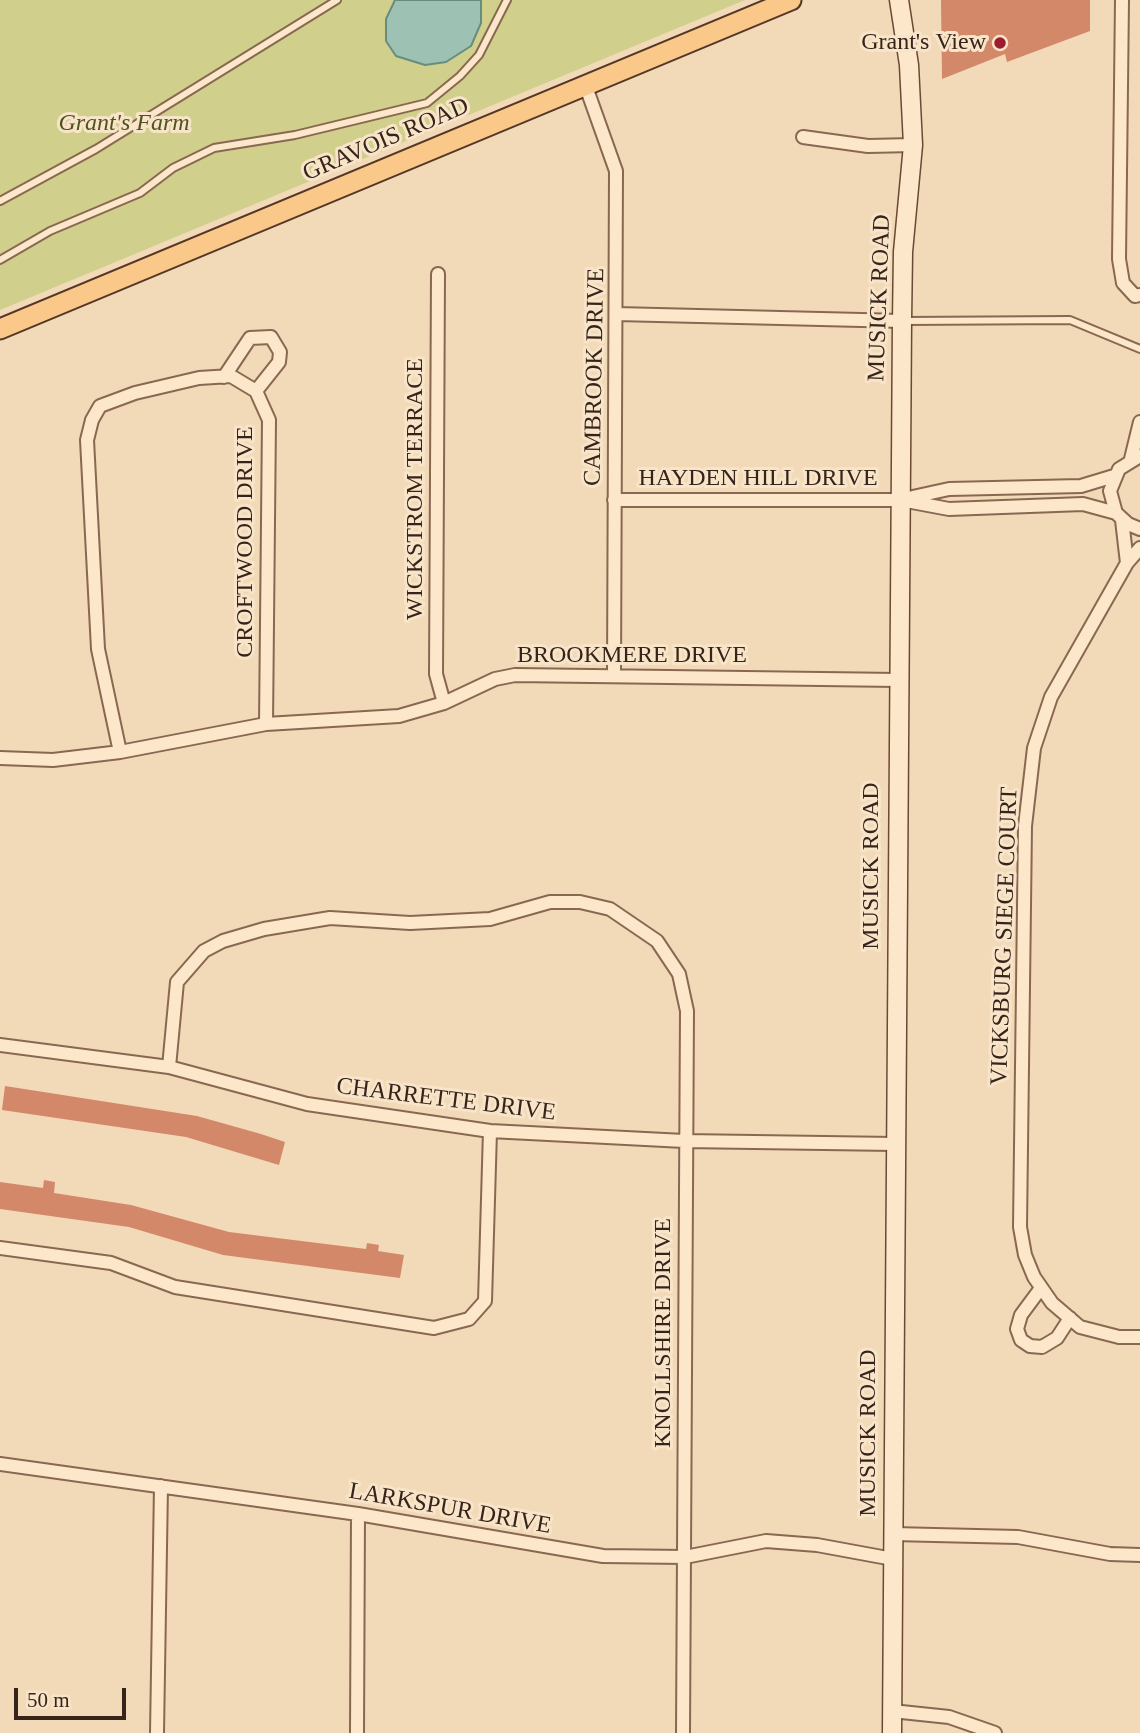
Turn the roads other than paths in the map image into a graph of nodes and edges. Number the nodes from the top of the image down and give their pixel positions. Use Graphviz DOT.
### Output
graph roads {
  1 [pos="337,0"];
  2 [pos="507,0"];
  3 [pos="791,0"];
  4 [pos="899,0"];
  5 [pos="1122,0"];
  6 [pos="585,83"];
  7 [pos="803,137"];
  8 [pos="913,145"];
  9 [pos="0,201"];
  10 [pos="0,260"];
  11 [pos="438,274"];
  12 [pos="1140,295"];
  13 [pos="617,314"];
  14 [pos="902,321"];
  15 [pos="0,328"];
  16 [pos="1140,349"];
  17 [pos="228,377"];
  18 [pos="256,391"];
  19 [pos="1140,422"];
  20 [pos="1135,458"];
  21 [pos="1114,476"];
  22 [pos="614,500"];
  23 [pos="901,500"];
  24 [pos="1119,517"];
  25 [pos="1140,529"];
  26 [pos="1140,548"];
  27 [pos="1127,563"];
  28 [pos="614,676"];
  29 [pos="898,680"];
  30 [pos="444,704"];
  31 [pos="267,724"];
  32 [pos="120,752"];
  33 [pos="0,758"];
  34 [pos="0,1045"];
  35 [pos="169,1067"];
  36 [pos="490,1131"];
  37 [pos="684,1141"];
  38 [pos="894,1143"];
  39 [pos="0,1248"];
  40 [pos="1041,1288"];
  41 [pos="1070,1318"];
  42 [pos="1140,1337"];
  43 [pos="0,1464"];
  44 [pos="161,1486"];
  45 [pos="358,1514"];
  46 [pos="893,1534"];
  47 [pos="1140,1555"];
  48 [pos="685,1557"];
  49 [pos="892,1559"];
  50 [pos="892,1711"];
  51 [pos="157,1733"];
  52 [pos="357,1733"];
  53 [pos="683,1733"];
  54 [pos="892,1733"];
  55 [pos="996,1733"];
  1 -- 9 [label="lane"];
  2 -- 10 [label="lane"];
  3 -- 6 [label="main road, GRAVOIS ROAD"];
  4 -- 8 [label="street, MUSICK ROAD"];
  5 -- 12 [label="street"];
  6 -- 13 [label="street, CAMBROOK DRIVE"];
  6 -- 15 [label="main road, GRAVOIS ROAD"];
  7 -- 8 [label="street"];
  8 -- 14 [label="street, MUSICK ROAD"];
  11 -- 30 [label="street, WICKSTROM TERRACE"];
  13 -- 14 [label="street"];
  13 -- 22 [label="street, CAMBROOK DRIVE"];
  14 -- 16 [label="lane"];
  14 -- 23 [label="street, MUSICK ROAD"];
  17 -- 18 [label="street, CROFTWOOD DRIVE"];
  17 -- 18 [label="street"];
  17 -- 32 [label="street"];
  18 -- 31 [label="street, CROFTWOOD DRIVE"];
  19 -- 20 [label="street"];
  20 -- 21 [label="street"];
  21 -- 23 [label="street"];
  21 -- 24 [label="street"];
  22 -- 23 [label="street, HAYDEN HILL DRIVE"];
  22 -- 28 [label="street, CAMBROOK DRIVE"];
  23 -- 24 [label="street"];
  23 -- 29 [label="street, MUSICK ROAD"];
  24 -- 25 [label="street"];
  24 -- 27 [label="street"];
  26 -- 27 [label="street, VICKSBURG SIEGE COURT"];
  27 -- 40 [label="street, VICKSBURG SIEGE COURT"];
  28 -- 29 [label="street, BROOKMERE DRIVE"];
  28 -- 30 [label="street, BROOKMERE DRIVE"];
  29 -- 38 [label="street, MUSICK ROAD"];
  30 -- 31 [label="street, BROOKMERE DRIVE"];
  31 -- 32 [label="street, BROOKMERE DRIVE"];
  32 -- 33 [label="street, BROOKMERE DRIVE"];
  34 -- 35 [label="street, CHARRETTE DRIVE"];
  35 -- 36 [label="street, CHARRETTE DRIVE"];
  35 -- 37 [label="street, KNOLLSHIRE DRIVE"];
  36 -- 37 [label="street, CHARRETTE DRIVE"];
  36 -- 39 [label="street"];
  37 -- 38 [label="street, CHARRETTE DRIVE"];
  37 -- 48 [label="street, KNOLLSHIRE DRIVE"];
  38 -- 46 [label="street, MUSICK ROAD"];
  40 -- 41 [label="street, VICKSBURG SIEGE COURT"];
  40 -- 41 [label="street"];
  41 -- 42 [label="street, VICKSBURG SIEGE COURT"];
  43 -- 44 [label="street, LARKSPUR DRIVE"];
  44 -- 45 [label="street, LARKSPUR DRIVE"];
  44 -- 51 [label="street"];
  45 -- 48 [label="street, LARKSPUR DRIVE"];
  45 -- 52 [label="street"];
  46 -- 47 [label="street"];
  46 -- 49 [label="street, MUSICK ROAD"];
  48 -- 49 [label="street, LARKSPUR DRIVE"];
  48 -- 53 [label="street, KNOLLSHIRE DRIVE"];
  49 -- 50 [label="street, MUSICK ROAD"];
  50 -- 54 [label="street, MUSICK ROAD"];
  50 -- 55 [label="street"];
}
